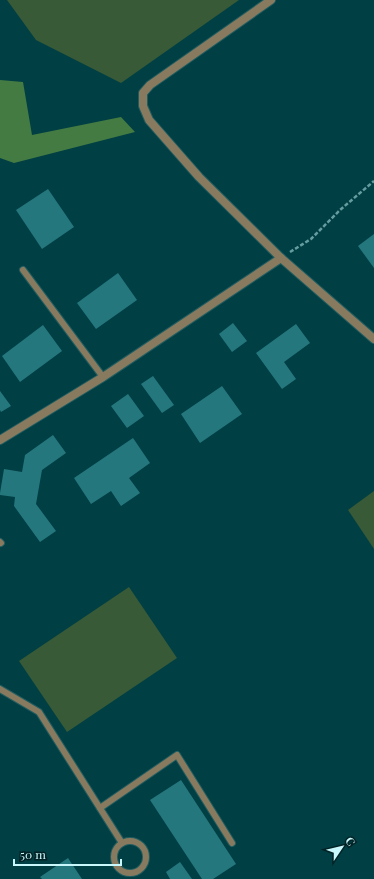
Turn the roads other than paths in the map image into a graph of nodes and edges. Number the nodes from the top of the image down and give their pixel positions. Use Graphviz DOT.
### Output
graph roads {
  1 [pos="271,0"];
  2 [pos="281,258"];
  3 [pos="23,270"];
  4 [pos="374,339"];
  5 [pos="103,376"];
  6 [pos="0,440"];
  7 [pos="0,689"];
  8 [pos="100,808"];
  9 [pos="122,844"];
  10 [pos="232,844"];
  1 -- 2 [label="street"];
  2 -- 4 [label="street"];
  2 -- 5 [label="street"];
  3 -- 5 [label="lane"];
  5 -- 6 [label="street"];
  7 -- 8 [label="lane"];
  8 -- 9 [label="lane"];
  8 -- 10 [label="lane"];
  9 -- 9 [label="lane"];
}
